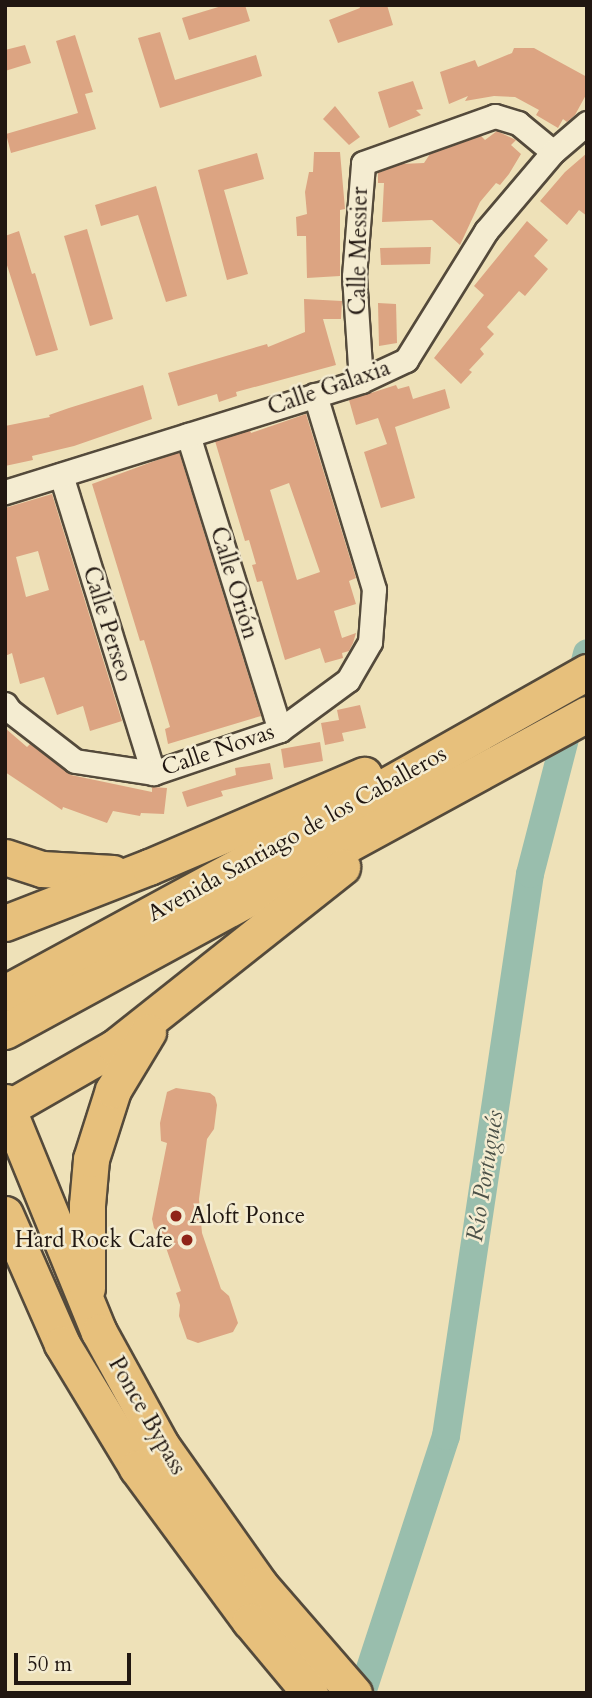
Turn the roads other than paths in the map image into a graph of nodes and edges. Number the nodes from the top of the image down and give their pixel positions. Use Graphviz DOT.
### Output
graph roads {
  1 [pos="587,124"];
  2 [pos="553,152"];
  3 [pos="361,381"];
  4 [pos="315,395"];
  5 [pos="188,435"];
  6 [pos="61,475"];
  7 [pos="5,492"];
  8 [pos="587,672"];
  9 [pos="5,704"];
  10 [pos="587,714"];
  11 [pos="280,730"];
  12 [pos="153,773"];
  13 [pos="366,785"];
  14 [pos="362,845"];
  15 [pos="5,857"];
  16 [pos="131,872"];
  17 [pos="5,923"];
  18 [pos="28,993"];
  19 [pos="180,995"];
  20 [pos="5,1031"];
  21 [pos="6,1107"];
  22 [pos="5,1214"];
  23 [pos="5,1277"];
  24 [pos="42,1302"];
  25 [pos="87,1303"];
  26 [pos="310,1693"];
  27 [pos="354,1693"];
  1 -- 2 [label="street, Calle Galaxia"];
  2 -- 3 [label="street, Calle Galaxia"];
  2 -- 3 [label="street, Calle Messier"];
  3 -- 4 [label="street, Calle Galaxia"];
  4 -- 5 [label="street, Calle Galaxia"];
  4 -- 11 [label="street, Calle Novas"];
  5 -- 6 [label="street, Calle Galaxia"];
  5 -- 11 [label="street, Calle Orión"];
  6 -- 7 [label="street, Calle Galaxia"];
  6 -- 12 [label="street, Calle Perseo"];
  8 -- 13 [label="highway, Avenida Santiago de los Caballeros"];
  9 -- 12 [label="street, Calle Novas"];
  10 -- 14 [label="highway, Avenida Santiago de los Caballeros"];
  11 -- 12 [label="street, Calle Novas"];
  13 -- 16 [label="highway"];
  13 -- 18 [label="highway, Avenida Santiago de los Caballeros"];
  14 -- 18 [label="highway, Avenida Santiago de los Caballeros"];
  14 -- 19 [label="highway"];
  15 -- 16 [label="highway"];
  16 -- 17 [label="highway"];
  18 -- 20 [label="highway, Avenida Santiago de los Caballeros"];
  19 -- 21 [label="highway"];
  19 -- 25 [label="highway"];
  21 -- 25 [label="highway, Ponce Bypass"];
  22 -- 24 [label="highway, Ponce Bypass"];
  23 -- 24 [label="highway"];
  24 -- 26 [label="highway, Ponce Bypass"];
  25 -- 27 [label="highway, Ponce Bypass"];
}
